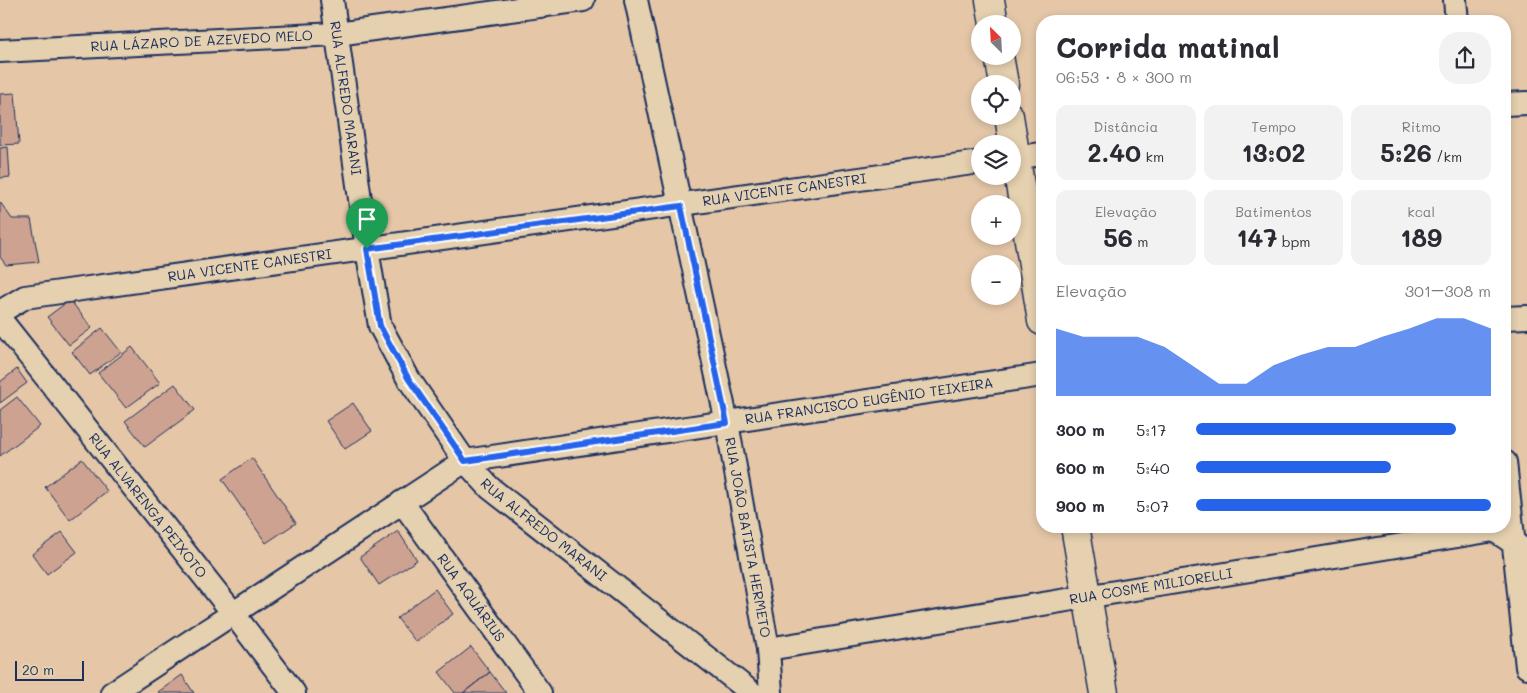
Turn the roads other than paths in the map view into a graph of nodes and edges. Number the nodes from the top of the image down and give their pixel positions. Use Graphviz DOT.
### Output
graph roads {
  1 [pos="332,0"];
  2 [pos="583,0"];
  3 [pos="636,0"];
  4 [pos="990,0"];
  5 [pos="1455,0"];
  6 [pos="992,15"];
  7 [pos="1457,15"];
  8 [pos="337,34"];
  9 [pos="0,51"];
  10 [pos="1527,102"];
  11 [pos="1511,103"];
  12 [pos="1012,125"];
  13 [pos="1024,156"];
  14 [pos="971,163"];
  15 [pos="681,206"];
  16 [pos="367,249"];
  17 [pos="1036,265"];
  18 [pos="0,312"];
  19 [pos="1527,317"];
  20 [pos="1511,318"];
  21 [pos="0,319"];
  22 [pos="1036,376"];
  23 [pos="727,423"];
  24 [pos="465,461"];
  25 [pos="1511,496"];
  26 [pos="402,502"];
  27 [pos="1076,533"];
  28 [pos="1476,533"];
  29 [pos="1499,533"];
  30 [pos="1520,547"];
  31 [pos="1086,597"];
  32 [pos="233,612"];
  33 [pos="768,649"];
  34 [pos="1527,667"];
  35 [pos="112,693"];
  36 [pos="294,693"];
  37 [pos="540,693"];
  38 [pos="752,693"];
  39 [pos="771,693"];
  40 [pos="1104,693"];
  1 -- 8 [label="street, RUA ALFREDO MARANI"];
  2 -- 8 [label="street, RUA LÁZARO DE AZEVEDO MELO"];
  3 -- 15 [label="street, RUA JOÃO BATISTA HERMETO"];
  4 -- 6 [label="street"];
  5 -- 7 [label="street"];
  8 -- 9 [label="street, RUA LÁZARO DE AZEVEDO MELO"];
  8 -- 16 [label="street, RUA ALFREDO MARANI"];
  10 -- 11 [label="street"];
  12 -- 13 [label="street"];
  13 -- 17 [label="street"];
  14 -- 15 [label="street, RUA VICENTE CANESTRI"];
  15 -- 16 [label="street, RUA VICENTE CANESTRI"];
  15 -- 23 [label="street, RUA JOÃO BATISTA HERMETO"];
  16 -- 18 [label="street, RUA VICENTE CANESTRI"];
  16 -- 24 [label="street, RUA ALFREDO MARANI"];
  19 -- 20 [label="street"];
  21 -- 32 [label="street, RUA ALVARENGA PEIXOTO"];
  22 -- 23 [label="street, RUA FRANCISCO EUGÊNIO TEIXEIRA"];
  23 -- 24 [label="street, RUA FRANCISCO EUGÊNIO TEIXEIRA"];
  23 -- 33 [label="street, RUA JOÃO BATISTA HERMETO"];
  24 -- 26 [label="street, RUA FRANCISCO EUGÊNIO TEIXEIRA"];
  24 -- 38 [label="street, RUA ALFREDO MARANI"];
  25 -- 30 [label="street"];
  26 -- 32 [label="street, RUA FRANCISCO EUGÊNIO TEIXEIRA"];
  26 -- 37 [label="street, RUA AQUÁRIUS"];
  27 -- 31 [label="street"];
  28 -- 31 [label="street, RUA COSME MILIORELLI"];
  29 -- 30 [label="street, RUA COSME MILIORELLI"];
  30 -- 34 [label="street"];
  31 -- 33 [label="street, RUA COSME MILIORELLI"];
  31 -- 40 [label="street"];
  32 -- 35 [label="street, RUA FRANCISCO EUGÊNIO TEIXEIRA"];
  32 -- 36 [label="street, RUA ALVARENGA PEIXOTO"];
  33 -- 39 [label="street, RUA JOÃO BATISTA HERMETO"];
}
